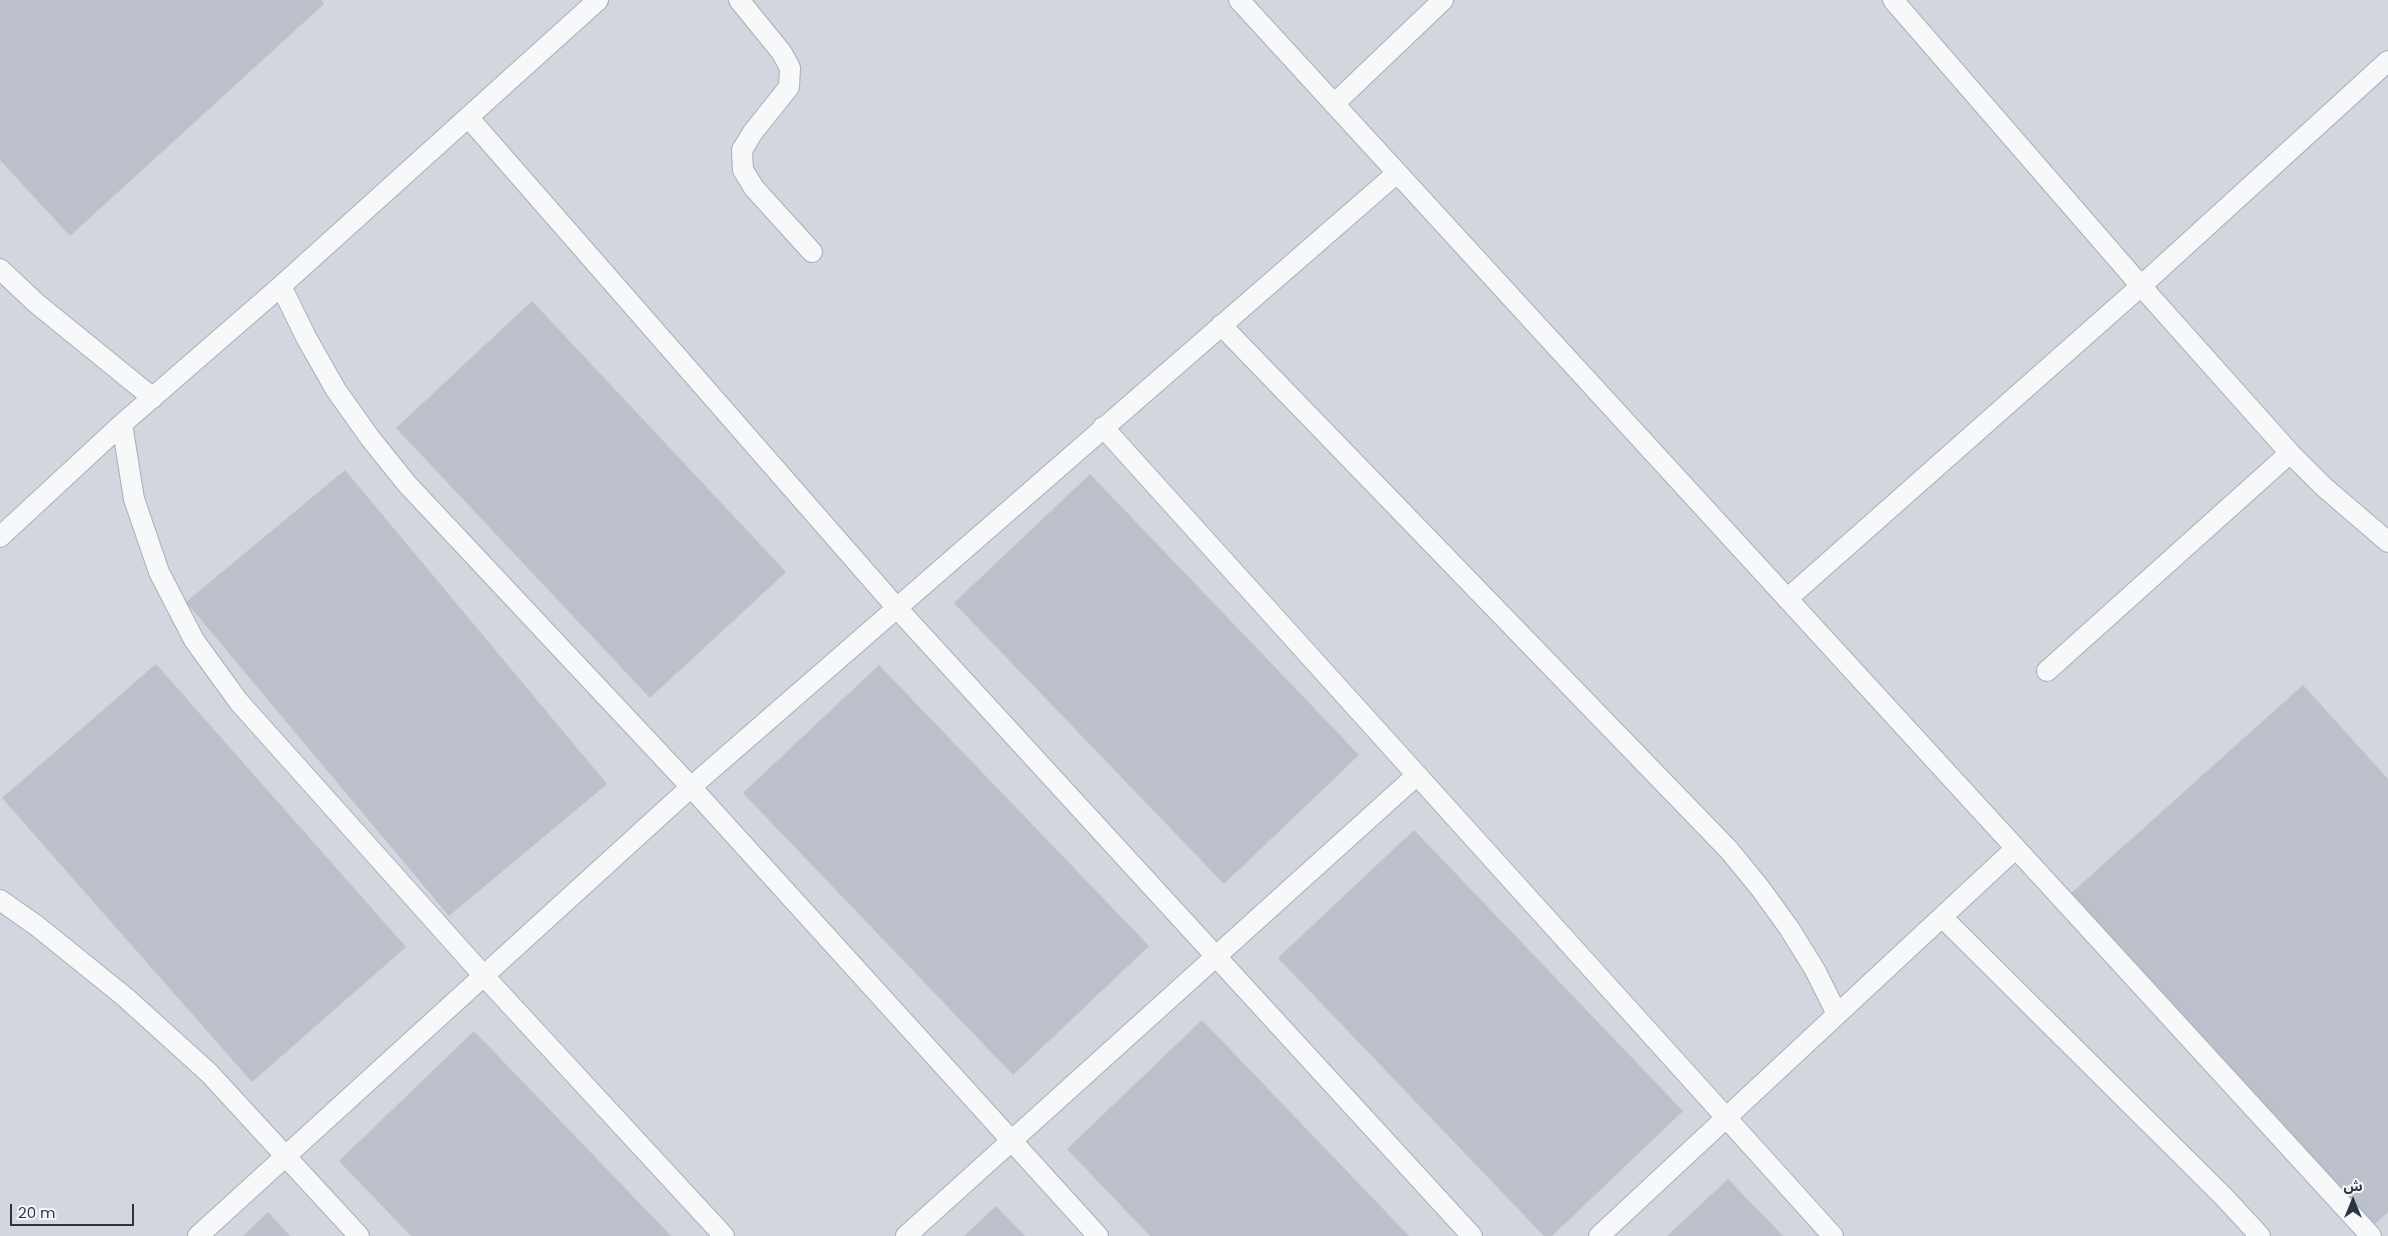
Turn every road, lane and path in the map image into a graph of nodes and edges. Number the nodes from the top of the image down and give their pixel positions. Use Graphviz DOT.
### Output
graph roads {
  1 [pos="598,0"];
  2 [pos="739,0"];
  3 [pos="1239,0"];
  4 [pos="1443,0"];
  5 [pos="1893,0"];
  6 [pos="2388,61"];
  7 [pos="1334,104"];
  8 [pos="468,117"];
  9 [pos="1397,173"];
  10 [pos="812,252"];
  11 [pos="0,269"];
  12 [pos="282,286"];
  13 [pos="2141,286"];
  14 [pos="1221,325"];
  15 [pos="153,398"];
  16 [pos="122,424"];
  17 [pos="1103,427"];
  18 [pos="2290,453"];
  19 [pos="0,537"];
  20 [pos="2388,542"];
  21 [pos="1787,598"];
  22 [pos="896,607"];
  23 [pos="2047,671"];
  24 [pos="1417,775"];
  25 [pos="691,787"];
  26 [pos="2016,848"];
  27 [pos="0,900"];
  28 [pos="1942,917"];
  29 [pos="1216,956"];
  30 [pos="484,976"];
  31 [pos="1837,1014"];
  32 [pos="1726,1118"];
  33 [pos="1012,1141"];
  34 [pos="286,1156"];
  35 [pos="2364,1234"];
  36 [pos="198,1236"];
  37 [pos="359,1236"];
  38 [pos="724,1236"];
  39 [pos="906,1236"];
  40 [pos="1098,1236"];
  41 [pos="1472,1236"];
  42 [pos="1599,1236"];
  43 [pos="1833,1236"];
  44 [pos="2260,1236"];
  1 -- 8 [label="lane"];
  2 -- 10 [label="lane"];
  3 -- 7 [label="lane"];
  4 -- 7 [label="lane"];
  5 -- 13 [label="lane"];
  6 -- 13 [label="lane"];
  7 -- 9 [label="lane"];
  8 -- 12 [label="lane"];
  8 -- 22 [label="lane"];
  9 -- 14 [label="lane"];
  9 -- 21 [label="lane"];
  11 -- 15 [label="lane"];
  12 -- 15 [label="lane"];
  12 -- 25 [label="lane"];
  13 -- 18 [label="lane"];
  13 -- 21 [label="lane"];
  14 -- 17 [label="lane"];
  14 -- 31 [label="lane"];
  15 -- 16 [label="lane"];
  16 -- 19 [label="lane"];
  16 -- 30 [label="lane"];
  17 -- 22 [label="lane"];
  17 -- 24 [label="lane"];
  18 -- 20 [label="lane"];
  18 -- 23 [label="lane"];
  21 -- 26 [label="lane"];
  22 -- 25 [label="lane"];
  22 -- 29 [label="lane"];
  24 -- 29 [label="lane"];
  24 -- 32 [label="lane"];
  25 -- 30 [label="lane"];
  25 -- 33 [label="lane"];
  26 -- 28 [label="lane"];
  26 -- 35 [label="lane"];
  27 -- 34 [label="lane"];
  28 -- 31 [label="lane"];
  28 -- 44 [label="lane"];
  29 -- 33 [label="lane"];
  29 -- 41 [label="lane"];
  30 -- 34 [label="lane"];
  30 -- 38 [label="lane"];
  31 -- 32 [label="lane"];
  32 -- 42 [label="lane"];
  32 -- 43 [label="lane"];
  33 -- 39 [label="lane"];
  33 -- 40 [label="lane"];
  34 -- 36 [label="lane"];
  34 -- 37 [label="lane"];
}
